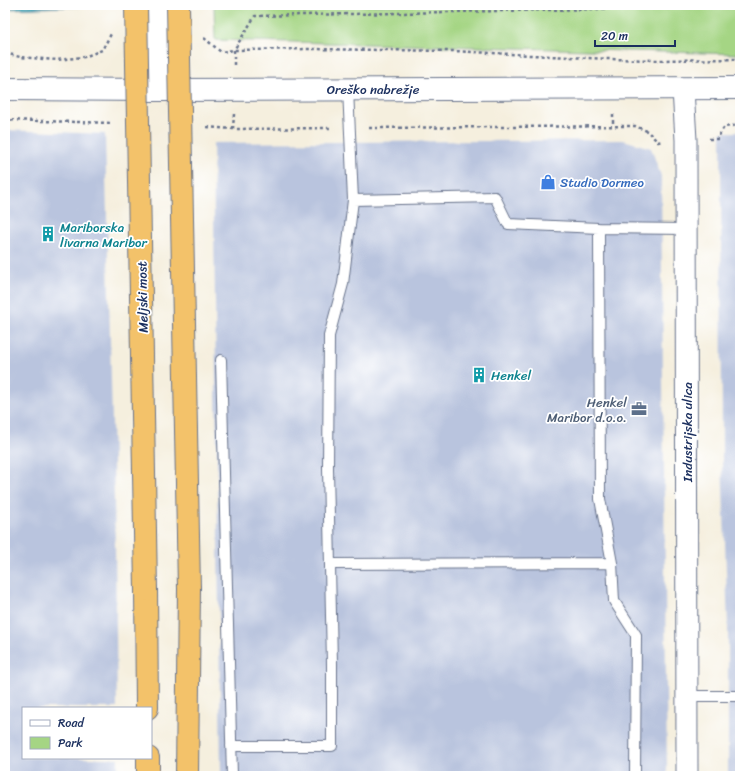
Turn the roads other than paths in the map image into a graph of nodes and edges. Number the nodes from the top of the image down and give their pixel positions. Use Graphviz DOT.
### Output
graph roads {
  1 [pos="136,5"];
  2 [pos="178,5"];
  3 [pos="157,14"];
  4 [pos="740,88"];
  5 [pos="5,89"];
  6 [pos="348,89"];
  7 [pos="683,89"];
  8 [pos="158,90"];
  9 [pos="353,200"];
  10 [pos="599,228"];
  11 [pos="686,229"];
  12 [pos="221,360"];
  13 [pos="612,563"];
  14 [pos="330,564"];
  15 [pos="686,696"];
  16 [pos="740,696"];
  17 [pos="147,707"];
  18 [pos="231,746"];
  19 [pos="148,759"];
  20 [pos="148,776"];
  21 [pos="187,776"];
  22 [pos="232,776"];
  23 [pos="634,776"];
  24 [pos="687,776"];
  1 -- 17 [label="highway, Meljski most, bridge"];
  2 -- 21 [label="highway, bridge"];
  3 -- 8 [label="street"];
  4 -- 7 [label="street, Oreško nabrežje"];
  5 -- 8 [label="street, Oreško nabrežje"];
  6 -- 7 [label="street, Oreško nabrežje"];
  6 -- 8 [label="street, Oreško nabrežje"];
  6 -- 9 [label="lane"];
  7 -- 11 [label="street, Industrijska ulica"];
  9 -- 10 [label="lane"];
  9 -- 14 [label="lane"];
  10 -- 11 [label="lane"];
  10 -- 13 [label="lane"];
  11 -- 15 [label="street, Industrijska ulica"];
  12 -- 18 [label="lane"];
  13 -- 14 [label="lane"];
  13 -- 23 [label="lane"];
  14 -- 18 [label="lane"];
  15 -- 16 [label="lane"];
  15 -- 24 [label="street, Industrijska ulica"];
  18 -- 22 [label="lane"];
  19 -- 20 [label="highway"];
}
